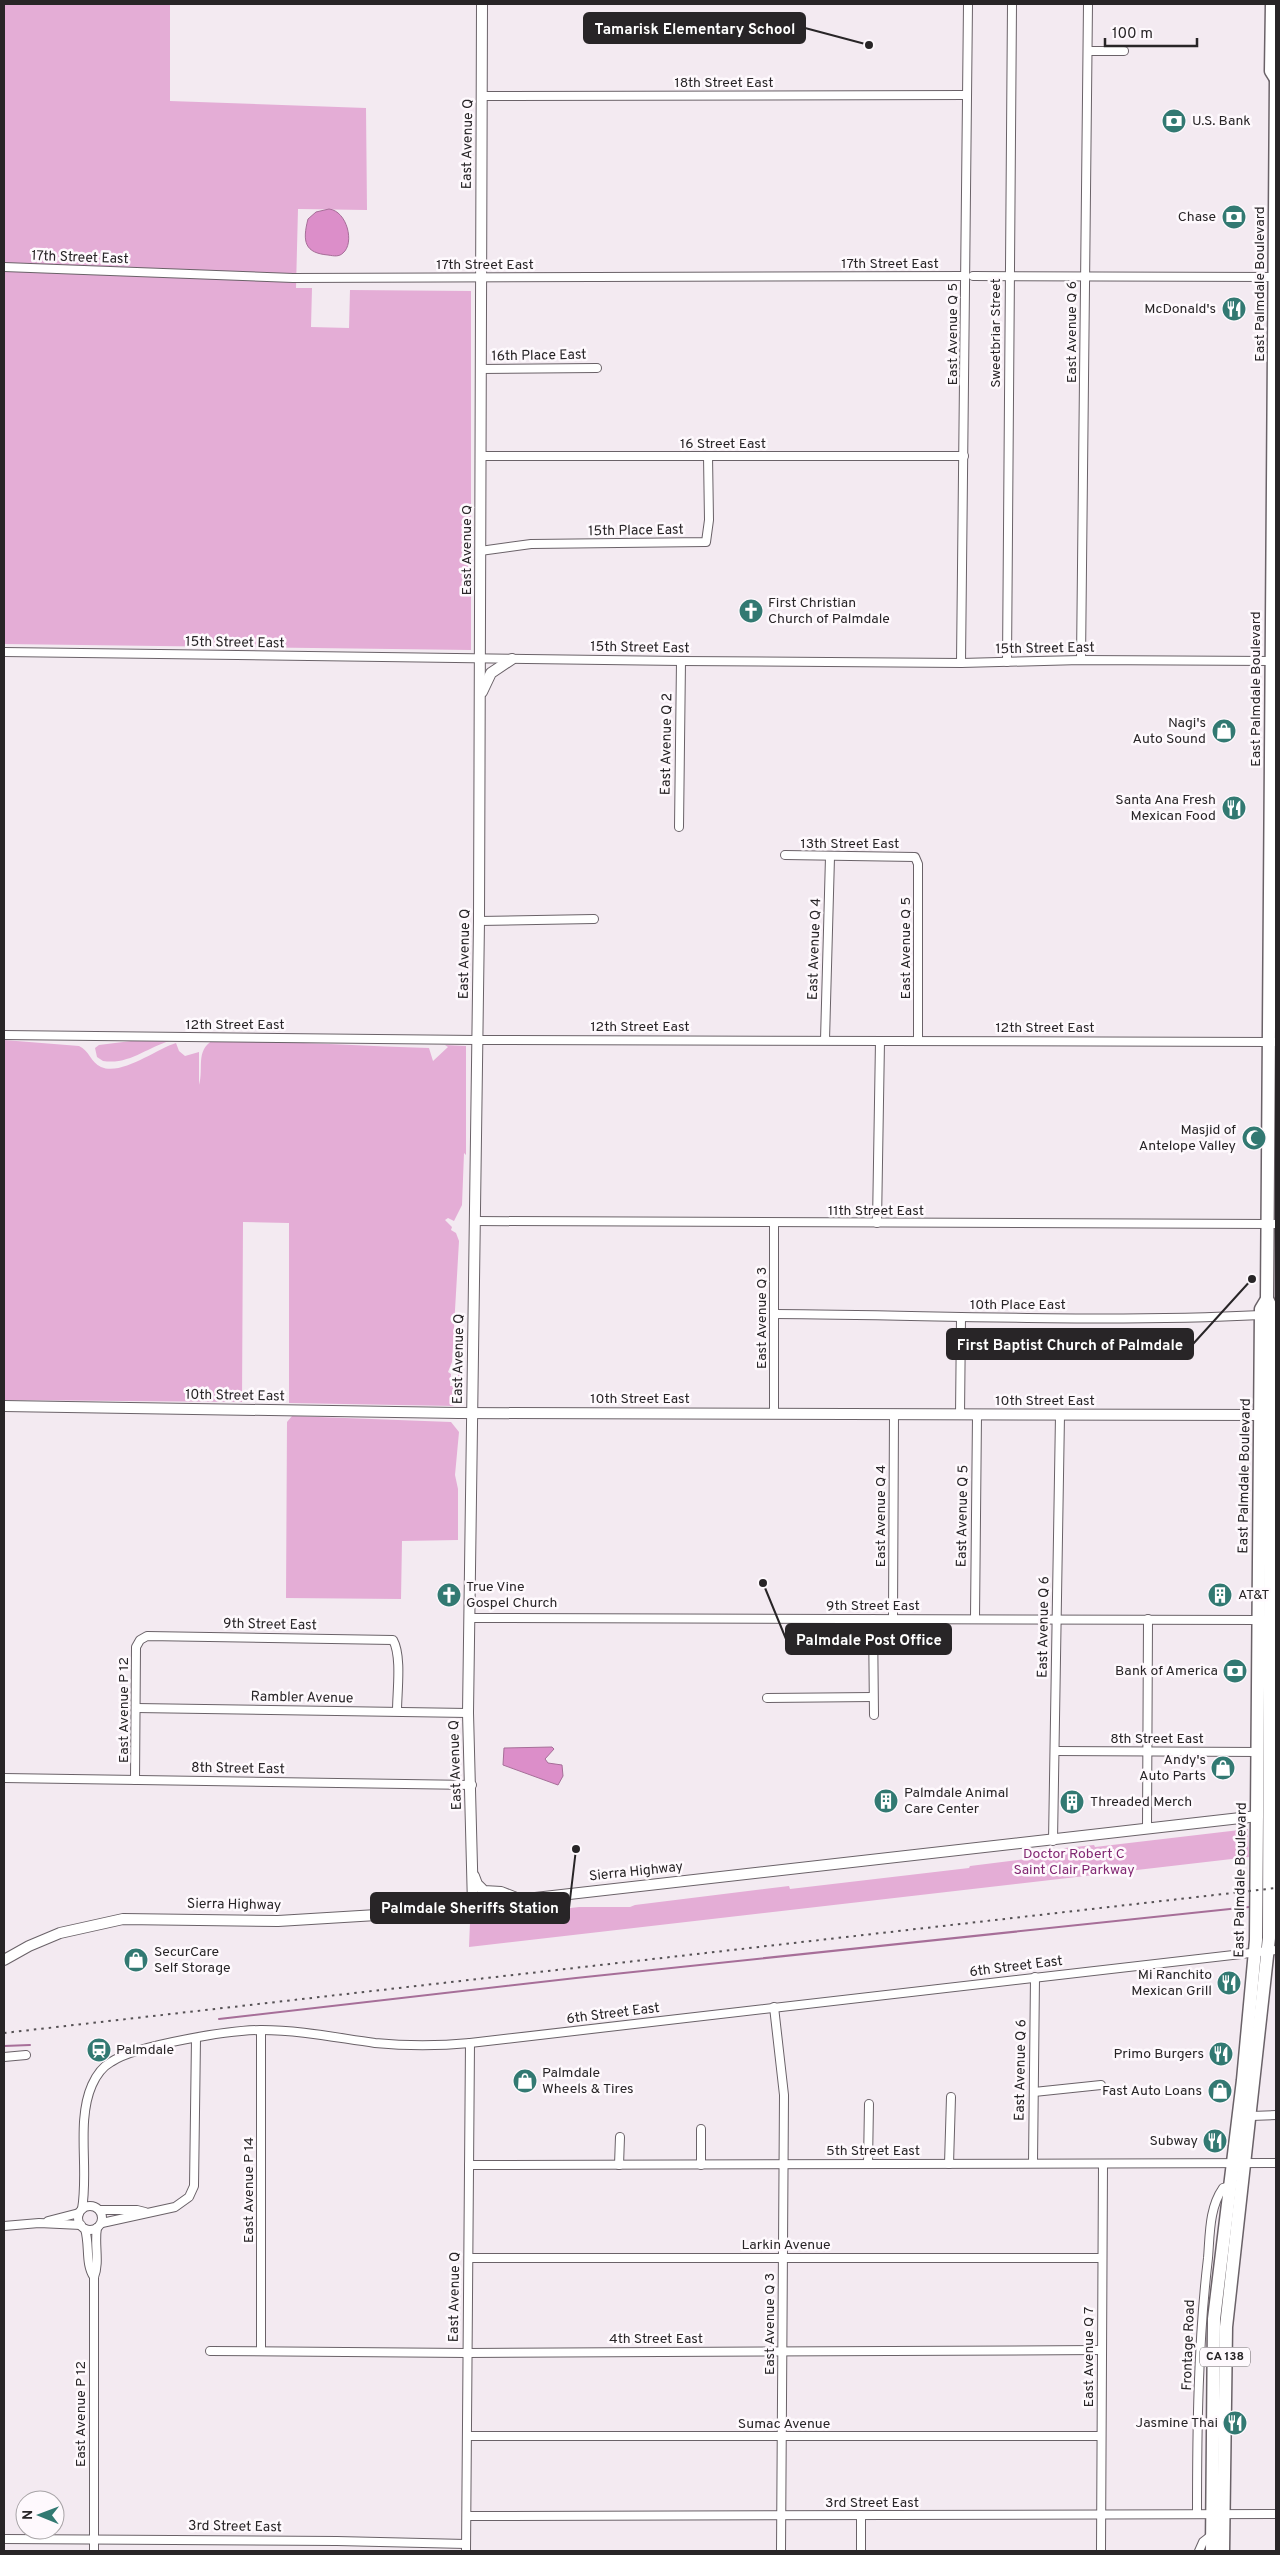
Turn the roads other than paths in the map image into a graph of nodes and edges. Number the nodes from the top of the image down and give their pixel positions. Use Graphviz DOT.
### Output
graph roads {
  1 [pos="482,4"];
  2 [pos="968,4"];
  3 [pos="1012,4"];
  4 [pos="1088,4"];
  5 [pos="1272,4"];
  6 [pos="1276,18"];
  7 [pos="1088,51"];
  8 [pos="1124,51"];
  9 [pos="1276,79"];
  10 [pos="967,95"];
  11 [pos="482,96"];
  12 [pos="4,267"];
  13 [pos="969,276"];
  14 [pos="1009,277"];
  15 [pos="1276,277"];
  16 [pos="480,278"];
  17 [pos="1085,278"];
  18 [pos="597,368"];
  19 [pos="481,369"];
  20 [pos="481,456"];
  21 [pos="708,456"];
  22 [pos="964,456"];
  23 [pos="1274,494"];
  24 [pos="480,551"];
  25 [pos="4,652"];
  26 [pos="480,659"];
  27 [pos="512,659"];
  28 [pos="1081,660"];
  29 [pos="681,661"];
  30 [pos="1274,661"];
  31 [pos="1006,662"];
  32 [pos="961,664"];
  33 [pos="480,695"];
  34 [pos="679,827"];
  35 [pos="785,855"];
  36 [pos="915,856"];
  37 [pos="830,857"];
  38 [pos="594,919"];
  39 [pos="479,921"];
  40 [pos="4,1035"];
  41 [pos="477,1040"];
  42 [pos="825,1040"];
  43 [pos="880,1040"];
  44 [pos="918,1041"];
  45 [pos="1273,1042"];
  46 [pos="476,1221"];
  47 [pos="774,1223"];
  48 [pos="878,1223"];
  49 [pos="1271,1224"];
  50 [pos="1266,1300"];
  51 [pos="775,1314"];
  52 [pos="1261,1315"];
  53 [pos="961,1318"];
  54 [pos="4,1406"];
  55 [pos="472,1413"];
  56 [pos="774,1413"];
  57 [pos="894,1414"];
  58 [pos="1060,1414"];
  59 [pos="960,1415"];
  60 [pos="977,1415"];
  61 [pos="1270,1415"];
  62 [pos="469,1618"];
  63 [pos="873,1618"];
  64 [pos="892,1618"];
  65 [pos="975,1618"];
  66 [pos="1057,1619"];
  67 [pos="1148,1619"];
  68 [pos="1268,1620"];
  69 [pos="140,1640"];
  70 [pos="873,1697"];
  71 [pos="767,1698"];
  72 [pos="136,1708"];
  73 [pos="396,1711"];
  74 [pos="468,1713"];
  75 [pos="874,1714"];
  76 [pos="1055,1751"];
  77 [pos="1147,1752"];
  78 [pos="1259,1752"];
  79 [pos="4,1778"];
  80 [pos="135,1780"];
  81 [pos="472,1785"];
  82 [pos="1268,1815"];
  83 [pos="1147,1830"];
  84 [pos="1053,1841"];
  85 [pos="1276,1864"];
  86 [pos="472,1868"];
  87 [pos="1269,1877"];
  88 [pos="520,1900"];
  89 [pos="473,1905"];
  90 [pos="1267,1951"];
  91 [pos="4,1960"];
  92 [pos="1035,1977"];
  93 [pos="774,2007"];
  94 [pos="261,2030"];
  95 [pos="196,2038"];
  96 [pos="470,2043"];
  97 [pos="26,2055"];
  98 [pos="4,2057"];
  99 [pos="1101,2085"];
  100 [pos="1034,2092"];
  101 [pos="950,2097"];
  102 [pos="869,2104"];
  103 [pos="1276,2115"];
  104 [pos="1251,2116"];
  105 [pos="701,2129"];
  106 [pos="620,2137"];
  107 [pos="868,2163"];
  108 [pos="1033,2163"];
  109 [pos="1276,2163"];
  110 [pos="950,2164"];
  111 [pos="1103,2164"];
  112 [pos="1239,2164"];
  113 [pos="469,2165"];
  114 [pos="619,2165"];
  115 [pos="701,2165"];
  116 [pos="784,2165"];
  117 [pos="1230,2186"];
  118 [pos="100,2210"];
  119 [pos="81,2211"];
  120 [pos="145,2212"];
  121 [pos="39,2223"];
  122 [pos="4,2226"];
  123 [pos="100,2226"];
  124 [pos="83,2227"];
  125 [pos="469,2258"];
  126 [pos="783,2258"];
  127 [pos="1102,2258"];
  128 [pos="94,2277"];
  129 [pos="1102,2350"];
  130 [pos="210,2351"];
  131 [pos="261,2351"];
  132 [pos="783,2351"];
  133 [pos="468,2353"];
  134 [pos="467,2436"];
  135 [pos="1101,2436"];
  136 [pos="782,2437"];
  137 [pos="1197,2514"];
  138 [pos="1218,2514"];
  139 [pos="1276,2514"];
  140 [pos="781,2515"];
  141 [pos="861,2515"];
  142 [pos="1101,2515"];
  143 [pos="467,2516"];
  144 [pos="1212,2535"];
  145 [pos="94,2538"];
  146 [pos="4,2539"];
  147 [pos="451,2548"];
  148 [pos="466,2548"];
  149 [pos="94,2551"];
  150 [pos="781,2551"];
  151 [pos="861,2551"];
  152 [pos="1101,2551"];
  153 [pos="1199,2551"];
  154 [pos="1212,2551"];
  155 [pos="1224,2551"];
  1 -- 11 [label="main road, East Avenue Q"];
  2 -- 10 [label="street, East Avenue Q 5"];
  3 -- 14 [label="street, Sweetbriar Street"];
  4 -- 7 [label="street, East Avenue Q 6"];
  5 -- 6 [label="highway"];
  5 -- 9 [label="highway, East Palmdale Boulevard / CA 138"];
  7 -- 8 [label="street"];
  7 -- 17 [label="street, East Avenue Q 6"];
  9 -- 15 [label="highway, East Palmdale Boulevard / CA 138"];
  10 -- 11 [label="street, 18th Street East"];
  10 -- 13 [label="street, East Avenue Q 5"];
  11 -- 16 [label="main road, East Avenue Q"];
  12 -- 16 [label="street, 17th Street East"];
  13 -- 14 [label="street, 17th Street East"];
  13 -- 16 [label="street, 17th Street East"];
  13 -- 22 [label="street, East Avenue Q 5"];
  14 -- 17 [label="street, 17th Street East"];
  14 -- 31 [label="street, Sweetbriar Street"];
  15 -- 17 [label="street, 17th Street East"];
  15 -- 23 [label="highway, East Palmdale Boulevard / CA 138"];
  16 -- 19 [label="main road, East Avenue Q"];
  17 -- 28 [label="street, East Avenue Q 6"];
  18 -- 19 [label="street, 16th Place East"];
  19 -- 20 [label="main road, East Avenue Q"];
  20 -- 21 [label="street, 16 Street East"];
  20 -- 24 [label="main road, East Avenue Q"];
  21 -- 22 [label="street, 16 Street East"];
  21 -- 24 [label="street, 15th Place East"];
  22 -- 32 [label="street, East Avenue Q 5"];
  23 -- 30 [label="highway, East Palmdale Boulevard / CA 138"];
  24 -- 26 [label="main road, East Avenue Q"];
  25 -- 26 [label="street, 15th Street East"];
  26 -- 27 [label="street, 15th Street East"];
  26 -- 33 [label="main road, East Avenue Q"];
  27 -- 29 [label="street, 15th Street East"];
  27 -- 33 [label="main road"];
  28 -- 30 [label="street, 15th Street East"];
  28 -- 31 [label="street, 15th Street East"];
  29 -- 32 [label="street, 15th Street East"];
  29 -- 34 [label="street, East Avenue Q 2"];
  30 -- 45 [label="highway, East Palmdale Boulevard / CA 138"];
  31 -- 32 [label="street, 15th Street East"];
  33 -- 39 [label="main road, East Avenue Q"];
  35 -- 37 [label="street, 13th Street East"];
  36 -- 37 [label="street, 13th Street East"];
  36 -- 44 [label="street, East Avenue Q 5"];
  37 -- 42 [label="street, East Avenue Q 4"];
  38 -- 39 [label="street"];
  39 -- 41 [label="main road, East Avenue Q"];
  40 -- 41 [label="street, 12th Street East"];
  41 -- 42 [label="street, 12th Street East"];
  41 -- 46 [label="main road, East Avenue Q"];
  42 -- 43 [label="street, 12th Street East"];
  43 -- 44 [label="street, 12th Street East"];
  43 -- 48 [label="street"];
  44 -- 45 [label="street, 12th Street East"];
  45 -- 49 [label="highway, East Palmdale Boulevard / CA 138"];
  46 -- 47 [label="street, 11th Street East"];
  46 -- 55 [label="main road, East Avenue Q"];
  47 -- 48 [label="street, 11th Street East"];
  47 -- 51 [label="street, East Avenue Q 3"];
  48 -- 49 [label="street, 11th Street East"];
  49 -- 50 [label="highway, East Palmdale Boulevard / CA 138"];
  50 -- 52 [label="highway, East Palmdale Boulevard / CA 138"];
  50 -- 61 [label="highway, East Palmdale Boulevard / CA 138"];
  51 -- 53 [label="street, 10th Place East"];
  51 -- 56 [label="street, East Avenue Q 3"];
  52 -- 53 [label="street, 10th Place East"];
  52 -- 61 [label="highway, East Palmdale Boulevard / CA 138"];
  53 -- 59 [label="street"];
  54 -- 55 [label="main road, 10th Street East"];
  55 -- 56 [label="main road, 10th Street East"];
  55 -- 62 [label="main road, East Avenue Q"];
  56 -- 57 [label="main road, 10th Street East"];
  57 -- 59 [label="main road, 10th Street East"];
  57 -- 64 [label="street, East Avenue Q 4"];
  58 -- 60 [label="main road, 10th Street East"];
  58 -- 61 [label="main road, 10th Street East"];
  58 -- 66 [label="street, East Avenue Q 6"];
  59 -- 60 [label="main road, 10th Street East"];
  60 -- 65 [label="street, East Avenue Q 5"];
  61 -- 68 [label="highway, East Palmdale Boulevard / CA 138"];
  62 -- 63 [label="street, 9th Street East"];
  62 -- 74 [label="main road, East Avenue Q"];
  63 -- 64 [label="street, 9th Street East"];
  63 -- 70 [label="street"];
  64 -- 65 [label="street, 9th Street East"];
  65 -- 66 [label="street, 9th Street East"];
  66 -- 67 [label="street, 9th Street East"];
  66 -- 76 [label="street, East Avenue Q 6"];
  67 -- 68 [label="street, 9th Street East"];
  67 -- 77 [label="street"];
  68 -- 78 [label="highway, East Palmdale Boulevard / CA 138"];
  68 -- 82 [label="highway, East Palmdale Boulevard / CA 138"];
  69 -- 72 [label="street, East Avenue P 12"];
  69 -- 73 [label="street, 9th Street East"];
  70 -- 71 [label="street"];
  70 -- 75 [label="street"];
  72 -- 73 [label="street, Rambler Avenue"];
  72 -- 80 [label="street, East Avenue P 12"];
  73 -- 74 [label="street, Rambler Avenue"];
  74 -- 81 [label="main road, East Avenue Q"];
  76 -- 77 [label="street, 8th Street East"];
  76 -- 84 [label="street, East Avenue Q 6"];
  77 -- 78 [label="street, 8th Street East"];
  77 -- 83 [label="street"];
  78 -- 82 [label="highway, East Palmdale Boulevard / CA 138"];
  79 -- 80 [label="street, 8th Street East"];
  80 -- 81 [label="street, 8th Street East"];
  81 -- 86 [label="main road, East Avenue Q"];
  82 -- 83 [label="main road, Sierra Highway"];
  82 -- 87 [label="highway, East Palmdale Boulevard / CA 138"];
  82 -- 90 [label="highway, East Palmdale Boulevard / CA 138"];
  83 -- 84 [label="main road, Sierra Highway"];
  84 -- 88 [label="main road, Sierra Highway"];
  85 -- 87 [label="highway"];
  86 -- 88 [label="main road"];
  86 -- 89 [label="main road, East Avenue Q"];
  87 -- 90 [label="highway, East Palmdale Boulevard / CA 138"];
  88 -- 89 [label="main road, Sierra Highway"];
  89 -- 91 [label="main road, Sierra Highway"];
  90 -- 92 [label="street, 6th Street East"];
  90 -- 104 [label="highway, East Palmdale Boulevard / CA 138"];
  90 -- 112 [label="highway, East Palmdale Boulevard / CA 138"];
  92 -- 93 [label="street, 6th Street East"];
  92 -- 100 [label="street, East Avenue Q 6"];
  93 -- 96 [label="street, 6th Street East"];
  93 -- 116 [label="street, East Avenue Q 3"];
  94 -- 95 [label="street, 6th Street East"];
  94 -- 96 [label="street, 6th Street East"];
  94 -- 131 [label="street, East Avenue P 14"];
  95 -- 119 [label="street, 6th Street East"];
  95 -- 120 [label="street"];
  96 -- 113 [label="street, East Avenue Q"];
  97 -- 98 [label="street"];
  99 -- 100 [label="street"];
  100 -- 108 [label="street, East Avenue Q 6"];
  101 -- 110 [label="street"];
  102 -- 107 [label="street"];
  103 -- 104 [label="street"];
  104 -- 112 [label="highway, East Palmdale Boulevard / CA 138"];
  105 -- 115 [label="street"];
  106 -- 114 [label="street"];
  107 -- 110 [label="street, 5th Street East"];
  107 -- 116 [label="street, 5th Street East"];
  108 -- 110 [label="street, 5th Street East"];
  108 -- 111 [label="street, 5th Street East"];
  109 -- 112 [label="street, 5th Street East"];
  111 -- 112 [label="street, 5th Street East"];
  111 -- 127 [label="street, East Avenue Q 7"];
  112 -- 117 [label="highway, East Palmdale Boulevard / CA 138"];
  112 -- 138 [label="highway, East Palmdale Boulevard / CA 138"];
  113 -- 114 [label="street, 5th Street East"];
  113 -- 125 [label="street, East Avenue Q"];
  114 -- 115 [label="street, 5th Street East"];
  115 -- 116 [label="street, 5th Street East"];
  116 -- 126 [label="street, East Avenue Q 3"];
  117 -- 137 [label="street, Frontage Road"];
  117 -- 138 [label="highway, East Palmdale Boulevard / CA 138"];
  118 -- 119 [label="street"];
  118 -- 120 [label="street"];
  118 -- 123 [label="street"];
  119 -- 121 [label="street"];
  119 -- 124 [label="street"];
  120 -- 123 [label="street"];
  121 -- 122 [label="street"];
  121 -- 124 [label="street"];
  123 -- 124 [label="street"];
  123 -- 128 [label="street, East Avenue P 12"];
  124 -- 128 [label="street, East Avenue P 12"];
  125 -- 126 [label="street, Larkin Avenue"];
  125 -- 133 [label="street, East Avenue Q"];
  126 -- 127 [label="street, Larkin Avenue"];
  126 -- 132 [label="street, East Avenue Q 3"];
  127 -- 129 [label="street, East Avenue Q 7"];
  128 -- 145 [label="street, East Avenue P 12"];
  129 -- 132 [label="street, 4th Street East"];
  129 -- 135 [label="street, East Avenue Q 7"];
  130 -- 131 [label="street, 4th Street East"];
  131 -- 133 [label="street, 4th Street East"];
  132 -- 133 [label="street, 4th Street East"];
  132 -- 136 [label="street, East Avenue Q 3"];
  133 -- 134 [label="street, East Avenue Q"];
  134 -- 136 [label="street, Sumac Avenue"];
  134 -- 143 [label="street, East Avenue Q"];
  135 -- 136 [label="street, Sumac Avenue"];
  135 -- 142 [label="street, East Avenue Q 7"];
  136 -- 140 [label="street, East Avenue Q 3"];
  137 -- 138 [label="street, 3rd Street East"];
  137 -- 142 [label="street, 3rd Street East"];
  138 -- 139 [label="street, 3rd Street East"];
  138 -- 144 [label="highway, East Palmdale Boulevard / CA 138"];
  138 -- 155 [label="highway, East Palmdale Boulevard / CA 138"];
  140 -- 141 [label="street, 3rd Street East"];
  140 -- 143 [label="street, 3rd Street East"];
  140 -- 150 [label="street, East Avenue Q 3"];
  141 -- 142 [label="street, 3rd Street East"];
  141 -- 151 [label="street"];
  142 -- 152 [label="street, East Avenue Q 7"];
  143 -- 148 [label="street, East Avenue Q"];
  144 -- 153 [label="street"];
  144 -- 154 [label="highway, East Palmdale Boulevard / CA 138"];
  145 -- 146 [label="street, 3rd Street East"];
  145 -- 147 [label="street, 3rd Street East"];
  145 -- 149 [label="street, East Avenue P 12"];
  147 -- 148 [label="street, 3rd Street East"];
}
